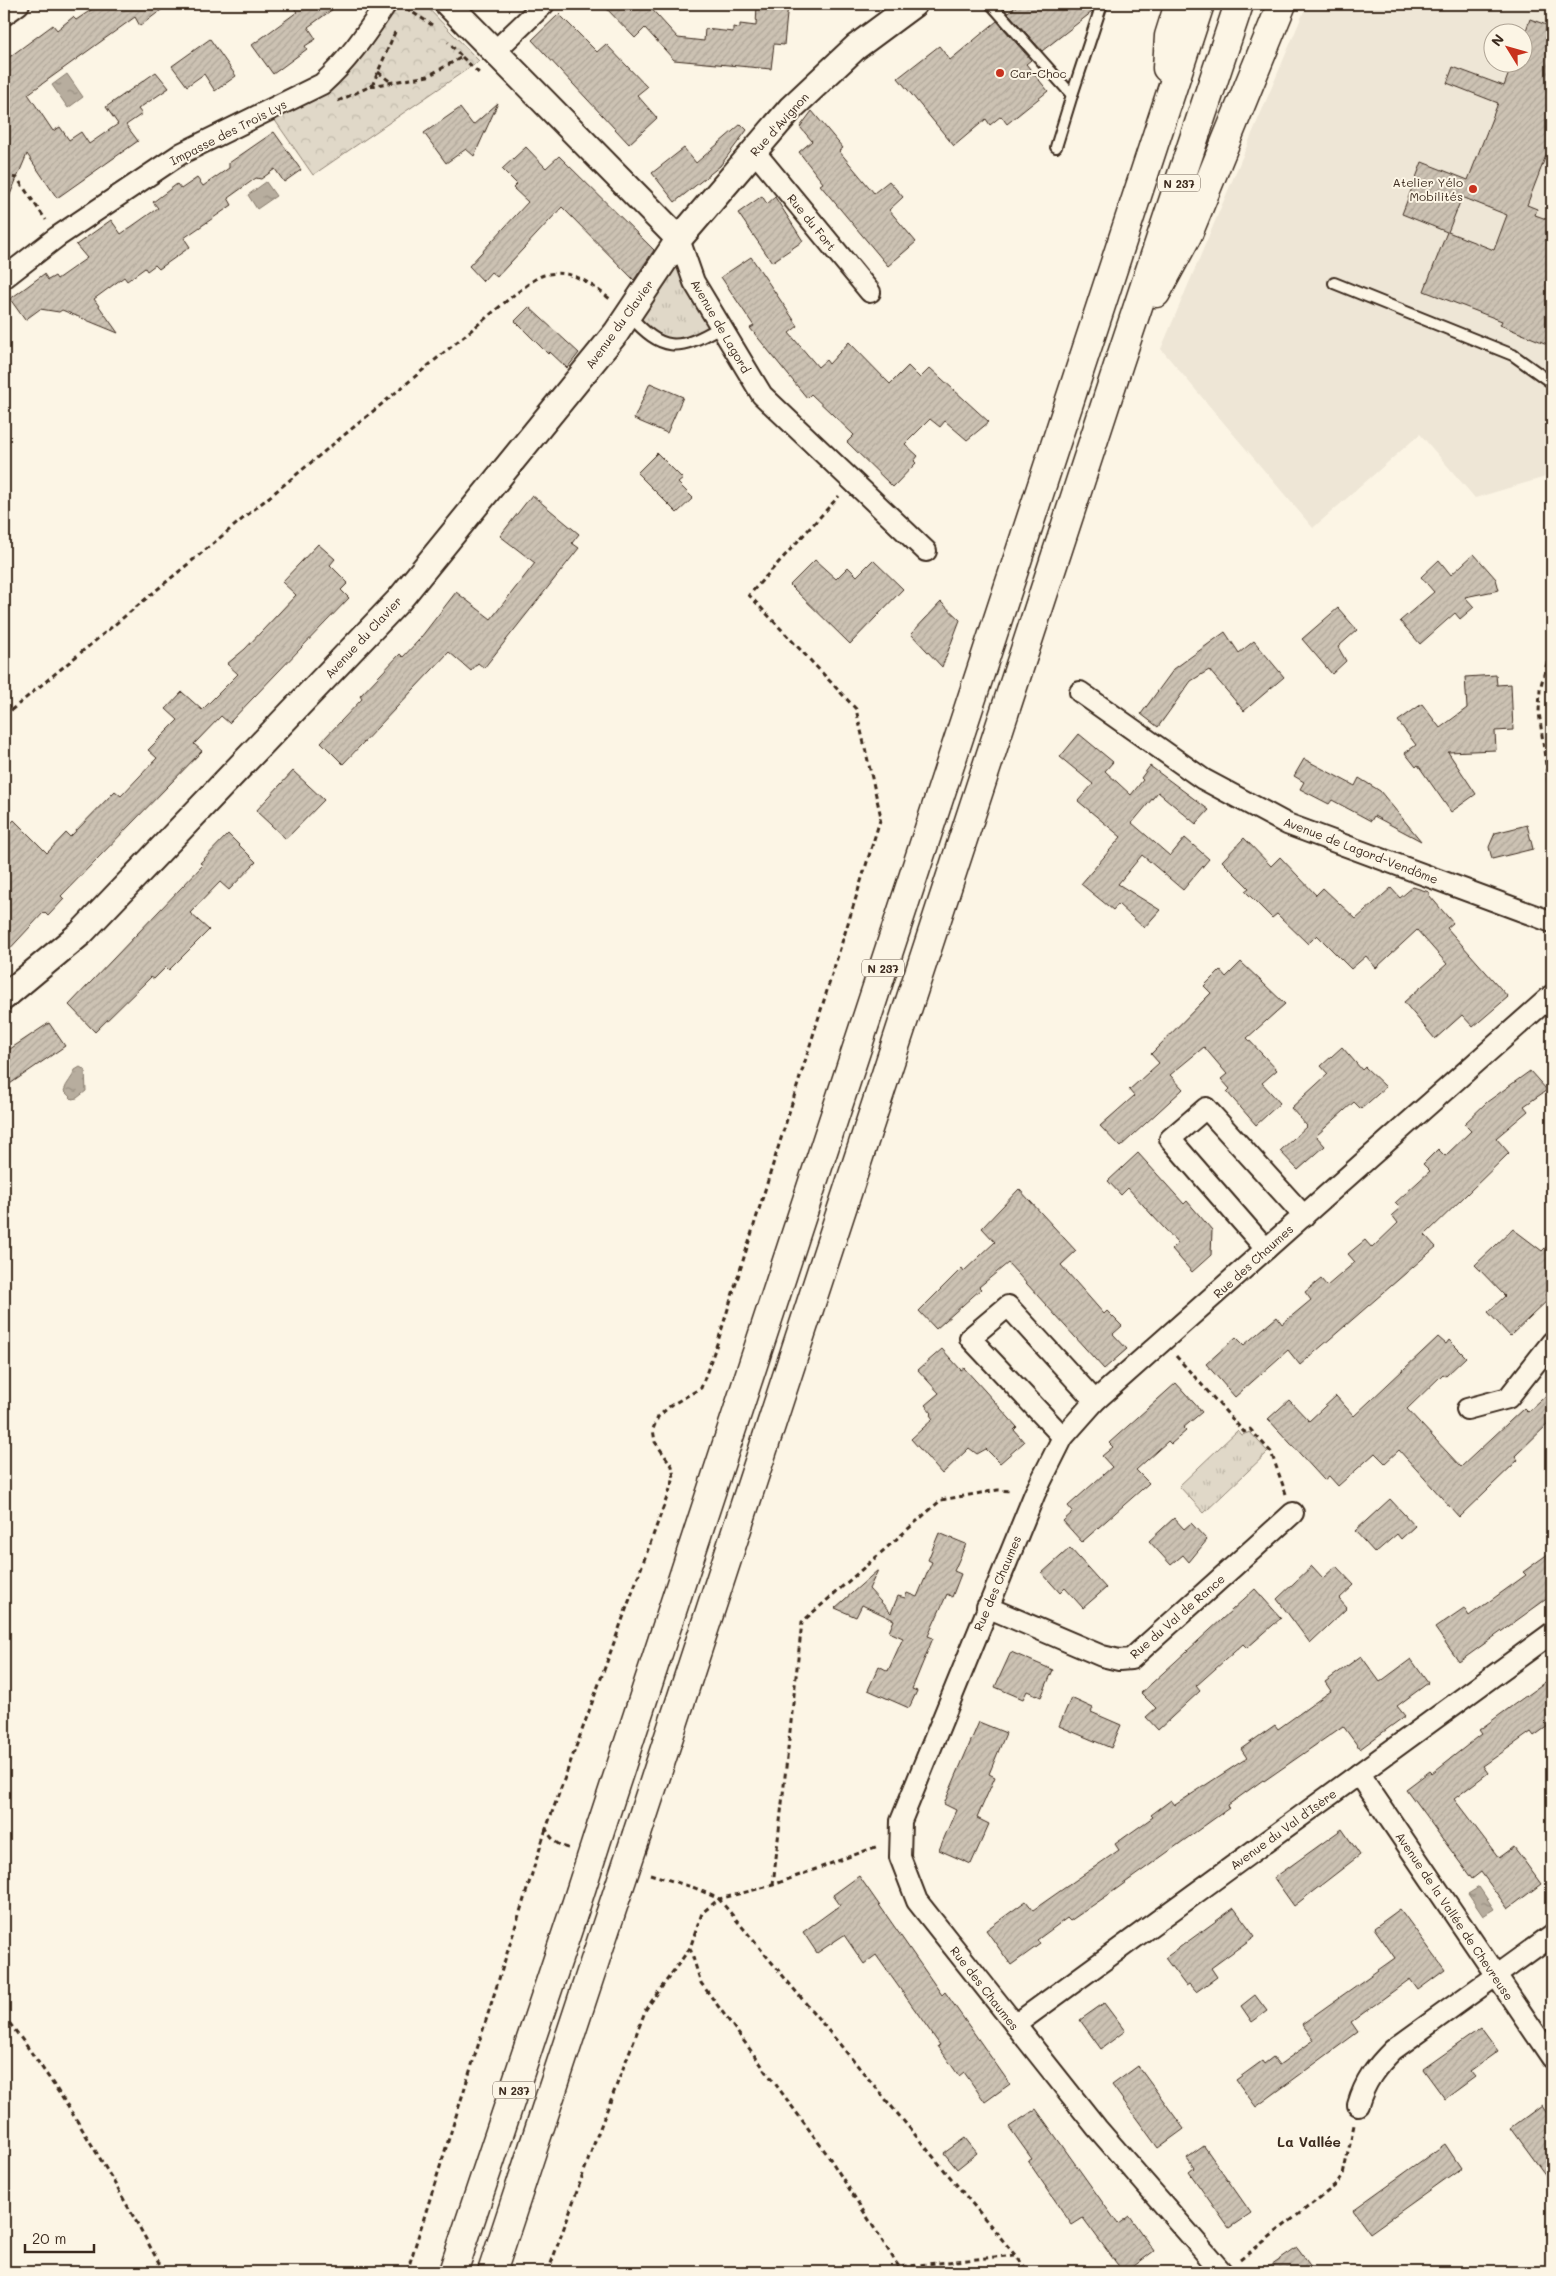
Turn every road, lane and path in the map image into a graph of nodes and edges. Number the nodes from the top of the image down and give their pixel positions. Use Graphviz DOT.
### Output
graph roads {
  1 [pos="19,4"];
  2 [pos="386,4"];
  3 [pos="398,4"];
  4 [pos="448,4"];
  5 [pos="544,4"];
  6 [pos="914,4"];
  7 [pos="991,4"];
  8 [pos="1102,4"];
  9 [pos="1179,4"];
  10 [pos="1200,4"];
  11 [pos="1239,4"];
  12 [pos="1282,4"];
  13 [pos="406,8"];
  14 [pos="4,15"];
  15 [pos="402,17"];
  16 [pos="398,26"];
  17 [pos="439,31"];
  18 [pos="444,38"];
  19 [pos="495,51"];
  20 [pos="378,72"];
  21 [pos="392,83"];
  22 [pos="371,86"];
  23 [pos="1072,95"];
  24 [pos="336,101"];
  25 [pos="1164,112"];
  26 [pos="1056,148"];
  27 [pos="754,151"];
  28 [pos="4,176"];
  29 [pos="57,237"];
  30 [pos="679,239"];
  31 [pos="4,278"];
  32 [pos="1334,283"];
  33 [pos="870,292"];
  34 [pos="629,315"];
  35 [pos="720,327"];
  36 [pos="1119,363"];
  37 [pos="1552,383"];
  38 [pos="853,482"];
  39 [pos="926,551"];
  40 [pos="1552,645"];
  41 [pos="1080,692"];
  42 [pos="4,716"];
  43 [pos="1552,811"];
  44 [pos="1552,922"];
  45 [pos="1552,995"];
  46 [pos="4,997"];
  47 [pos="1304,1216"];
  48 [pos="1266,1249"];
  49 [pos="1163,1341"];
  50 [pos="1552,1342"];
  51 [pos="1095,1401"];
  52 [pos="1467,1409"];
  53 [pos="1063,1437"];
  54 [pos="1035,1493"];
  55 [pos="1294,1513"];
  56 [pos="987,1607"];
  57 [pos="1552,1633"];
  58 [pos="1359,1774"];
  59 [pos="546,1829"];
  60 [pos="900,1838"];
  61 [pos="569,1848"];
  62 [pos="644,1872"];
  63 [pos="773,1885"];
  64 [pos="719,1899"];
  65 [pos="1552,1935"];
  66 [pos="690,1948"];
  67 [pos="1496,1976"];
  68 [pos="4,2016"];
  69 [pos="1015,2024"];
  70 [pos="1552,2058"];
  71 [pos="1358,2105"];
  72 [pos="1015,2255"];
  73 [pos="1228,2268"];
  74 [pos="164,2272"];
  75 [pos="407,2272"];
  76 [pos="453,2272"];
  77 [pos="492,2272"];
  78 [pos="548,2272"];
  79 [pos="1028,2272"];
  1 -- 14 [label="street"];
  2 -- 29 [label="street, Impasse des Trois Lys"];
  3 -- 13 [label="path"];
  4 -- 19 [label="street, Avenue de Lagord"];
  5 -- 19 [label="street"];
  6 -- 27 [label="street, Rue d'Avignon"];
  7 -- 23 [label="lane"];
  8 -- 23 [label="lane"];
  9 -- 25 [label="highway"];
  10 -- 25 [label="highway, N 237"];
  11 -- 36 [label="highway, N 237"];
  12 -- 36 [label="highway"];
  13 -- 15 [label="path"];
  13 -- 17 [label="path"];
  16 -- 20 [label="path"];
  18 -- 21 [label="path"];
  19 -- 30 [label="street, Avenue de Lagord"];
  20 -- 21 [label="path"];
  20 -- 22 [label="path"];
  21 -- 22 [label="path"];
  22 -- 24 [label="path"];
  23 -- 26 [label="lane"];
  25 -- 76 [label="highway, N 237, bridge"];
  27 -- 30 [label="street, Rue d'Avignon"];
  27 -- 33 [label="street, Rue du Fort"];
  28 -- 29 [label="path"];
  29 -- 31 [label="street, Impasse des Trois Lys"];
  30 -- 34 [label="street, Avenue du Clavier"];
  30 -- 35 [label="street, Avenue de Lagord"];
  32 -- 37 [label="lane"];
  34 -- 35 [label="lane"];
  34 -- 42 [label="path"];
  34 -- 46 [label="street, Avenue du Clavier"];
  35 -- 38 [label="street, Avenue de Lagord"];
  36 -- 77 [label="highway, N 237, bridge"];
  38 -- 39 [label="street, Avenue de Lagord"];
  38 -- 59 [label="path"];
  40 -- 43 [label="path"];
  41 -- 44 [label="street, Avenue de Lagord-Vendôme"];
  45 -- 47 [label="street, Rue des Chaumes"];
  47 -- 48 [label="street, Rue des Chaumes"];
  47 -- 48 [label="street"];
  48 -- 49 [label="street, Rue des Chaumes"];
  49 -- 51 [label="street, Rue des Chaumes"];
  49 -- 55 [label="path"];
  50 -- 52 [label="street"];
  51 -- 53 [label="street, Rue des Chaumes"];
  51 -- 53 [label="street"];
  53 -- 54 [label="street, Rue des Chaumes"];
  54 -- 56 [label="street, Rue des Chaumes"];
  54 -- 63 [label="path"];
  55 -- 56 [label="street, Rue du Val de Rance"];
  56 -- 60 [label="street, Rue des Chaumes"];
  57 -- 58 [label="street, Avenue du Val d'Isère"];
  58 -- 67 [label="street, Avenue de la Vallée de Chevreuse"];
  58 -- 69 [label="street, Avenue du Val d'Isère"];
  59 -- 61 [label="path"];
  59 -- 75 [label="path"];
  60 -- 63 [label="path"];
  60 -- 69 [label="street, Rue des Chaumes"];
  62 -- 64 [label="path"];
  63 -- 64 [label="path"];
  64 -- 66 [label="path"];
  64 -- 72 [label="path"];
  65 -- 67 [label="street"];
  66 -- 72 [label="path"];
  66 -- 78 [label="path"];
  67 -- 70 [label="street, Avenue de la Vallée de Chevreuse"];
  67 -- 71 [label="street"];
  68 -- 74 [label="path"];
  69 -- 73 [label="street, Rue des Chaumes"];
  71 -- 73 [label="path"];
  72 -- 79 [label="path"];
}
